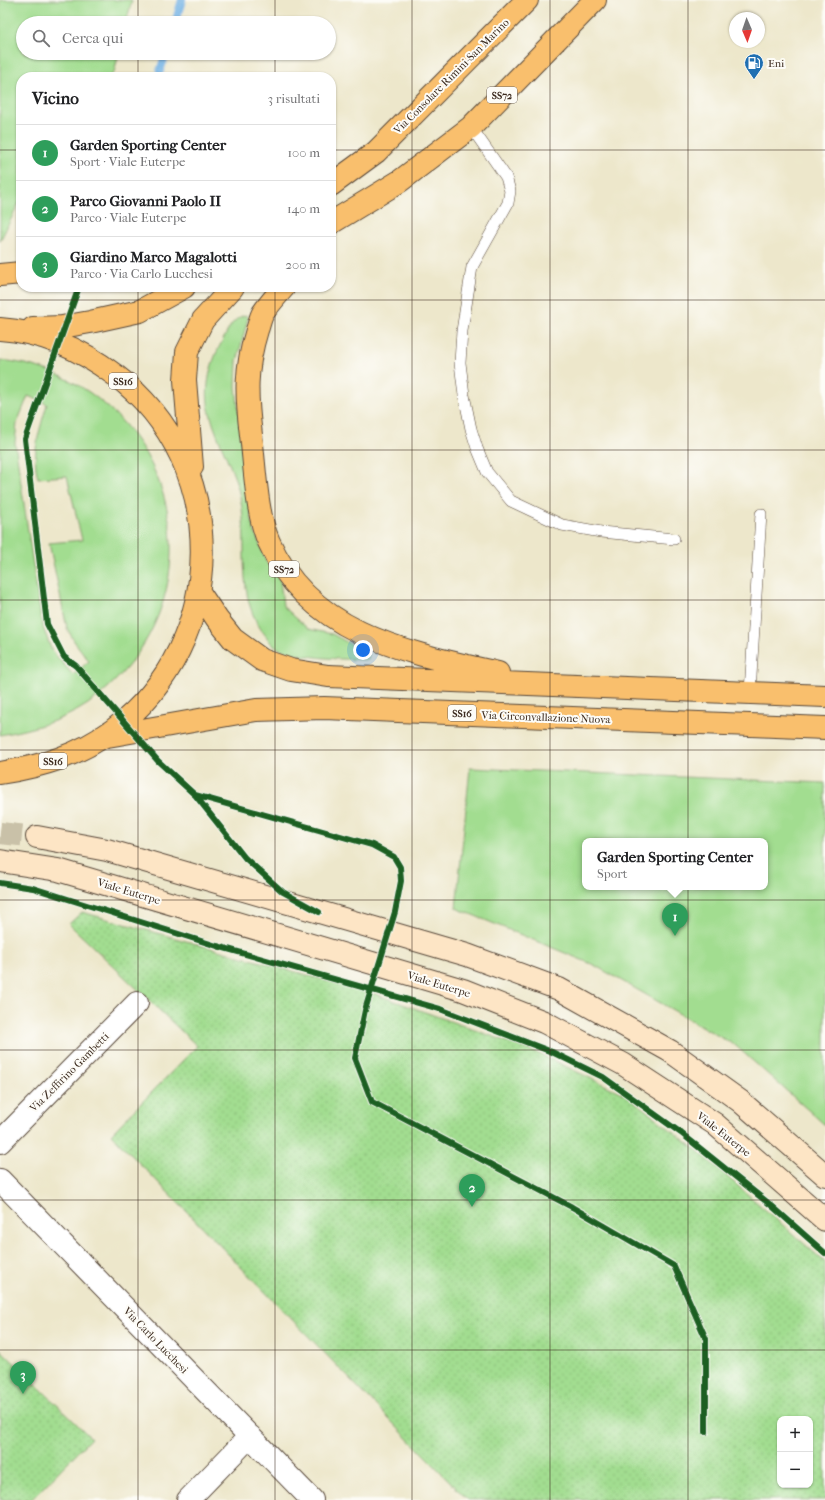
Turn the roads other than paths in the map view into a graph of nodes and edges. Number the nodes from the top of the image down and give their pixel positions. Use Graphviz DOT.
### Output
graph roads {
  1 [pos="527,0"];
  2 [pos="595,0"];
  3 [pos="471,127"];
  4 [pos="376,152"];
  5 [pos="336,174"];
  6 [pos="336,181"];
  7 [pos="336,223"];
  8 [pos="16,273"];
  9 [pos="0,274"];
  10 [pos="175,292"];
  11 [pos="228,292"];
  12 [pos="280,292"];
  13 [pos="5,329"];
  14 [pos="193,484"];
  15 [pos="761,514"];
  16 [pos="674,539"];
  17 [pos="199,592"];
  18 [pos="550,685"];
  19 [pos="750,692"];
  20 [pos="825,696"];
  21 [pos="825,728"];
  22 [pos="102,737"];
  23 [pos="0,773"];
  24 [pos="37,837"];
  25 [pos="0,861"];
  26 [pos="137,1002"];
  27 [pos="0,1142"];
  28 [pos="825,1175"];
  29 [pos="0,1180"];
  30 [pos="825,1220"];
  31 [pos="250,1436"];
  32 [pos="188,1500"];
  33 [pos="312,1500"];
  1 -- 4 [label="main road, Via Consolare Rimini-San Marino"];
  2 -- 3 [label="main road, SS72"];
  3 -- 7 [label="main road, SS72"];
  3 -- 16 [label="lane"];
  4 -- 5 [label="main road, Via Consolare Rimini-San Marino"];
  4 -- 6 [label="main road, Via Consolare Rimini-San Marino"];
  8 -- 9 [label="main road"];
  10 -- 13 [label="main road"];
  11 -- 14 [label="main road"];
  12 -- 18 [label="main road, SS72"];
  13 -- 14 [label="main road, Via Circonvallazione Nuova / SS16"];
  14 -- 17 [label="main road, Via Circonvallazione Nuova / SS16"];
  15 -- 19 [label="lane"];
  17 -- 18 [label="main road"];
  17 -- 22 [label="main road, Via Circonvallazione Nuova / SS16"];
  18 -- 19 [label="main road"];
  19 -- 20 [label="main road"];
  21 -- 22 [label="main road, Via Circonvallazione Nuova / SS16"];
  22 -- 23 [label="main road, Via Circonvallazione Nuova / SS16"];
  24 -- 28 [label="main road"];
  25 -- 30 [label="main road, Viale Euterpe"];
  26 -- 27 [label="street, Via Zeffirino Gambetti"];
  29 -- 31 [label="street, Via Carlo Lucchesi"];
  31 -- 32 [label="street"];
  31 -- 33 [label="street, Via Carlo Lucchesi"];
}
